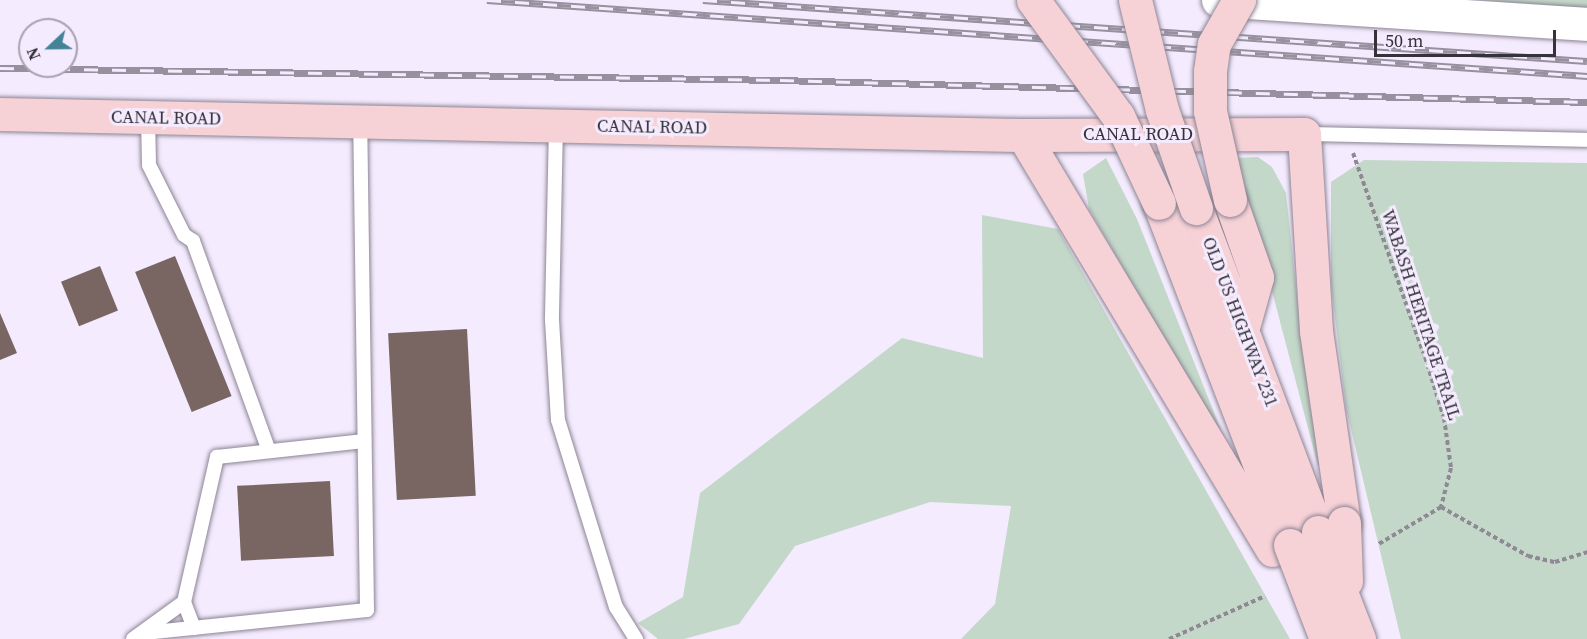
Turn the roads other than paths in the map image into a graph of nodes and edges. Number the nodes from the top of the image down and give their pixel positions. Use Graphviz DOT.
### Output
graph roads {
  1 [pos="1033,0"];
  2 [pos="1135,0"];
  3 [pos="1218,0"];
  4 [pos="1239,0"];
  5 [pos="1587,24"];
  6 [pos="0,114"];
  7 [pos="148,117"];
  8 [pos="360,122"];
  9 [pos="556,125"];
  10 [pos="1304,134"];
  11 [pos="1023,135"];
  12 [pos="1587,140"];
  13 [pos="1243,327"];
  14 [pos="364,441"];
  15 [pos="269,451"];
  16 [pos="1306,538"];
  17 [pos="184,602"];
  18 [pos="1320,625"];
  19 [pos="194,628"];
  20 [pos="138,636"];
  21 [pos="636,639"];
  22 [pos="1359,639"];
  1 -- 16 [label="main road, bridge"];
  2 -- 13 [label="main road, OLD US HIGHWAY 231, bridge"];
  3 -- 5 [label="street"];
  4 -- 13 [label="main road, bridge"];
  6 -- 7 [label="main road, CANAL ROAD"];
  7 -- 8 [label="main road, CANAL ROAD"];
  7 -- 15 [label="lane"];
  8 -- 9 [label="main road, CANAL ROAD"];
  8 -- 14 [label="lane"];
  9 -- 11 [label="main road, CANAL ROAD"];
  9 -- 21 [label="lane"];
  10 -- 11 [label="main road, CANAL ROAD"];
  10 -- 12 [label="lane"];
  10 -- 16 [label="main road"];
  11 -- 16 [label="main road"];
  13 -- 16 [label="main road, OLD US HIGHWAY 231"];
  14 -- 15 [label="lane"];
  14 -- 19 [label="lane"];
  15 -- 17 [label="lane"];
  16 -- 18 [label="main road, bridge"];
  16 -- 22 [label="main road, OLD US HIGHWAY 231, bridge"];
  17 -- 19 [label="lane"];
  17 -- 20 [label="lane"];
  19 -- 20 [label="lane"];
}
